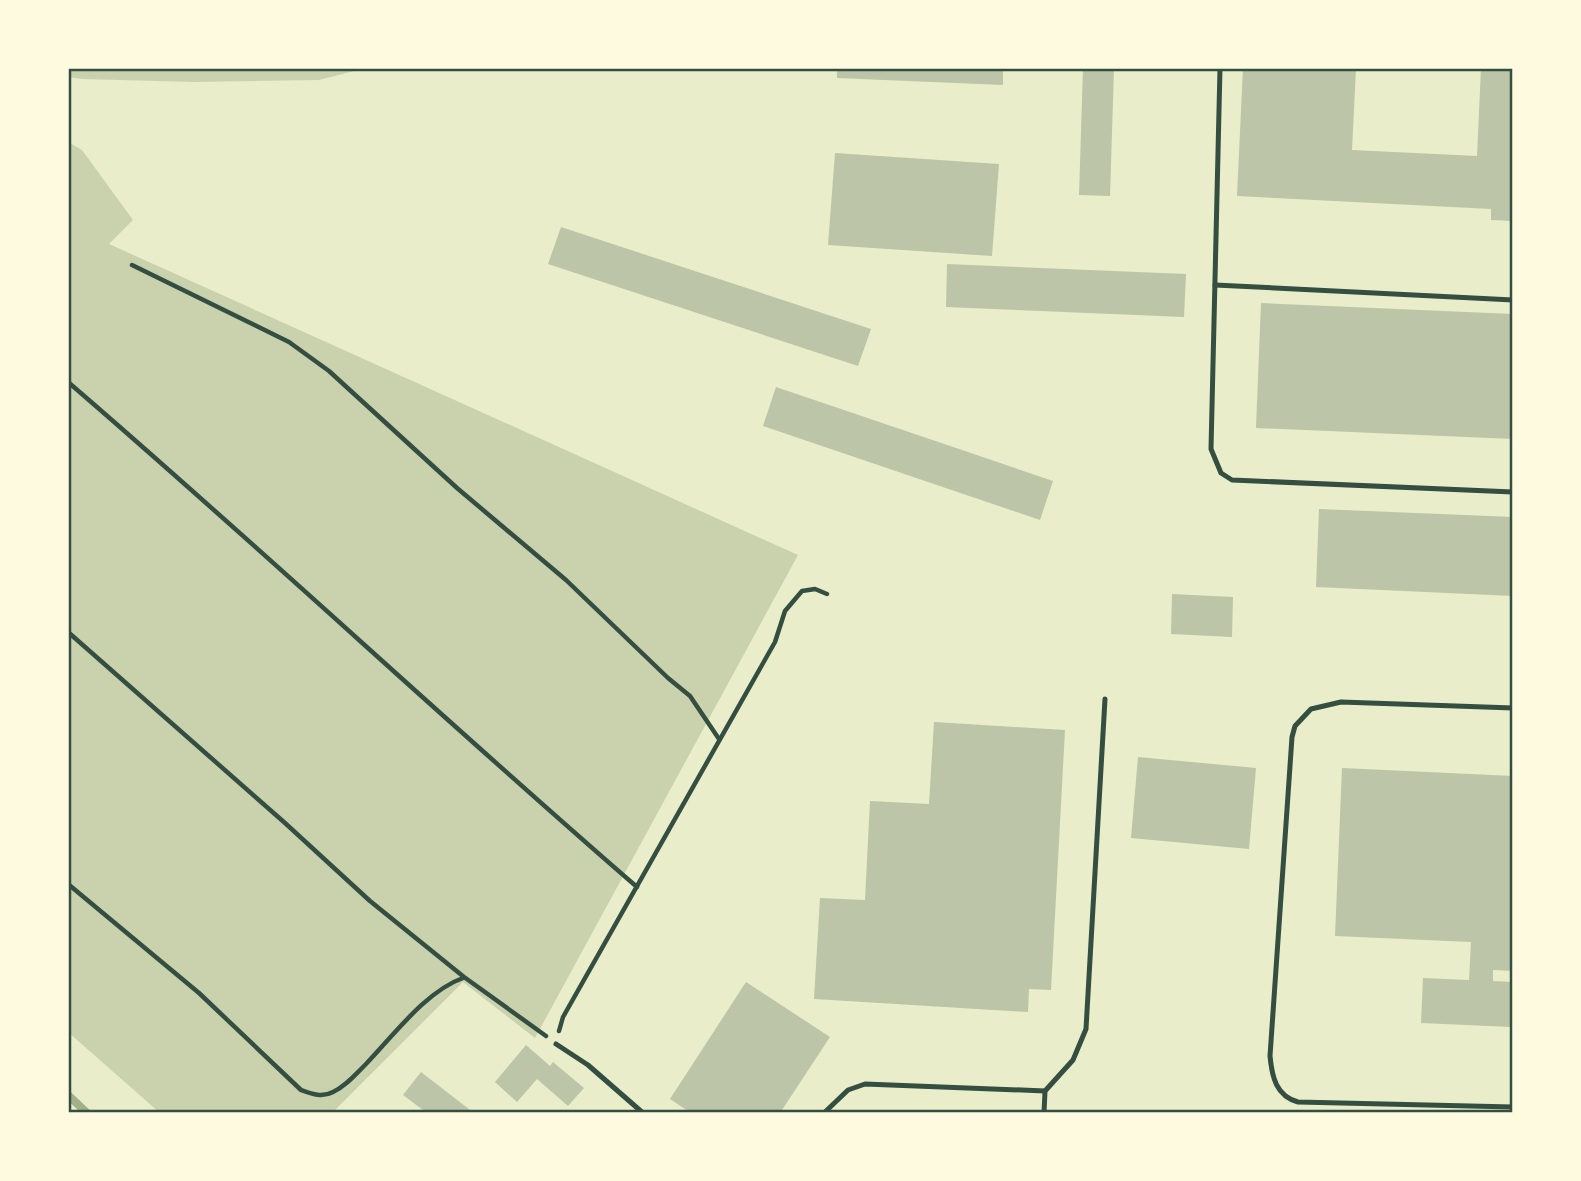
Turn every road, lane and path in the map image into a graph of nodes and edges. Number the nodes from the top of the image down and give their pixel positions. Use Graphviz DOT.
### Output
graph roads {
  1 [pos="1220,68"];
  2 [pos="132,265"];
  3 [pos="1215,285"];
  4 [pos="1513,300"];
  5 [pos="68,382"];
  6 [pos="1513,492"];
  7 [pos="827,594"];
  8 [pos="68,632"];
  9 [pos="1105,699"];
  10 [pos="1513,708"];
  11 [pos="719,739"];
  12 [pos="68,884"];
  13 [pos="637,887"];
  14 [pos="464,977"];
  15 [pos="556,1044"];
  16 [pos="1045,1091"];
  17 [pos="1513,1107"];
  18 [pos="643,1113"];
  19 [pos="824,1113"];
  20 [pos="1044,1113"];
  1 -- 3 [label="lane"];
  2 -- 11 [label="path"];
  3 -- 4 [label="lane"];
  3 -- 6 [label="lane"];
  5 -- 13 [label="path"];
  7 -- 11 [label="path"];
  8 -- 14 [label="path"];
  9 -- 16 [label="lane"];
  10 -- 17 [label="lane"];
  11 -- 13 [label="path"];
  12 -- 14 [label="path"];
  13 -- 15 [label="path"];
  14 -- 15 [label="path"];
  15 -- 18 [label="lane"];
  16 -- 19 [label="lane"];
  16 -- 20 [label="lane"];
}
